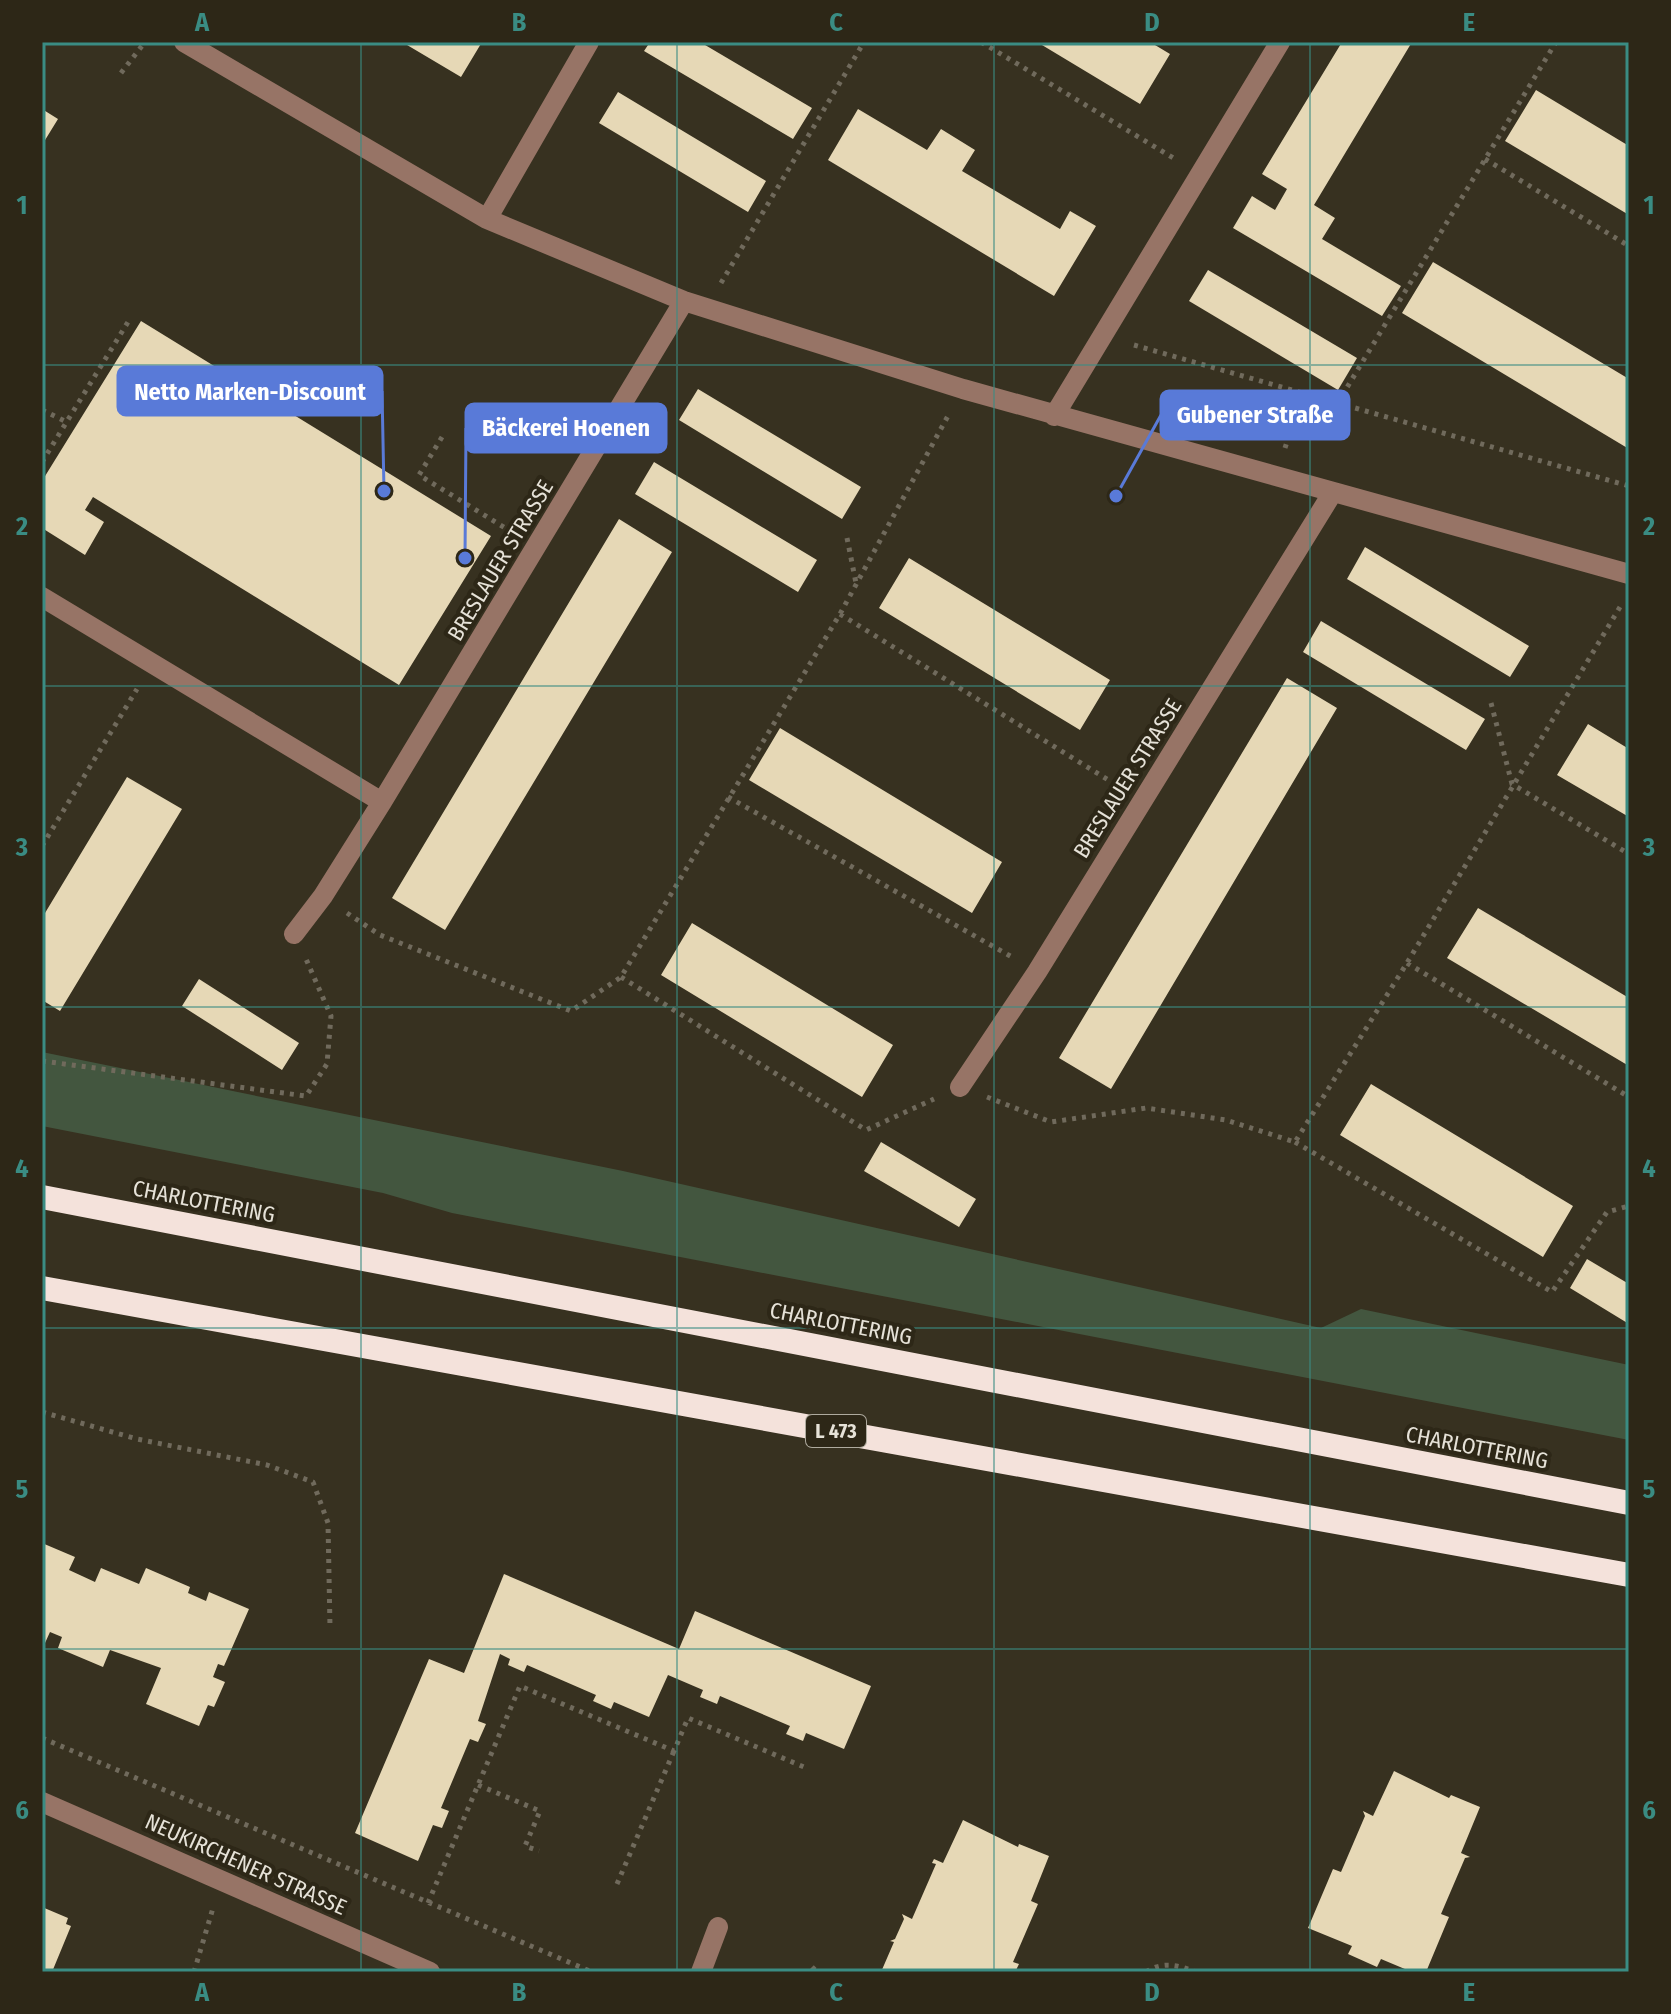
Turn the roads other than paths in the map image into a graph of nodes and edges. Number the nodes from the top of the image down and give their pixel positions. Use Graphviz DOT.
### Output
graph roads {
  1 [pos="184,42"];
  2 [pos="589,42"];
  3 [pos="1280,42"];
  4 [pos="487,219"];
  5 [pos="684,301"];
  6 [pos="1054,416"];
  7 [pos="1333,492"];
  8 [pos="1629,574"];
  9 [pos="42,597"];
  10 [pos="382,802"];
  11 [pos="294,934"];
  12 [pos="960,1087"];
  13 [pos="42,1197"];
  14 [pos="42,1288"];
  15 [pos="1629,1503"];
  16 [pos="1629,1575"];
  17 [pos="42,1802"];
  18 [pos="718,1927"];
  19 [pos="430,1972"];
  20 [pos="701,1972"];
  1 -- 4 [label="street"];
  2 -- 4 [label="street"];
  3 -- 6 [label="street"];
  4 -- 5 [label="street"];
  5 -- 6 [label="street"];
  5 -- 10 [label="street, BRESLAUER STRASSE"];
  6 -- 7 [label="street"];
  7 -- 8 [label="street"];
  7 -- 12 [label="street, BRESLAUER STRASSE"];
  9 -- 10 [label="street"];
  10 -- 11 [label="street, BRESLAUER STRASSE"];
  13 -- 15 [label="highway, CHARLOTTERING"];
  14 -- 16 [label="highway, L 473"];
  17 -- 19 [label="street, NEUKIRCHENER STRASSE"];
  18 -- 20 [label="street"];
}
